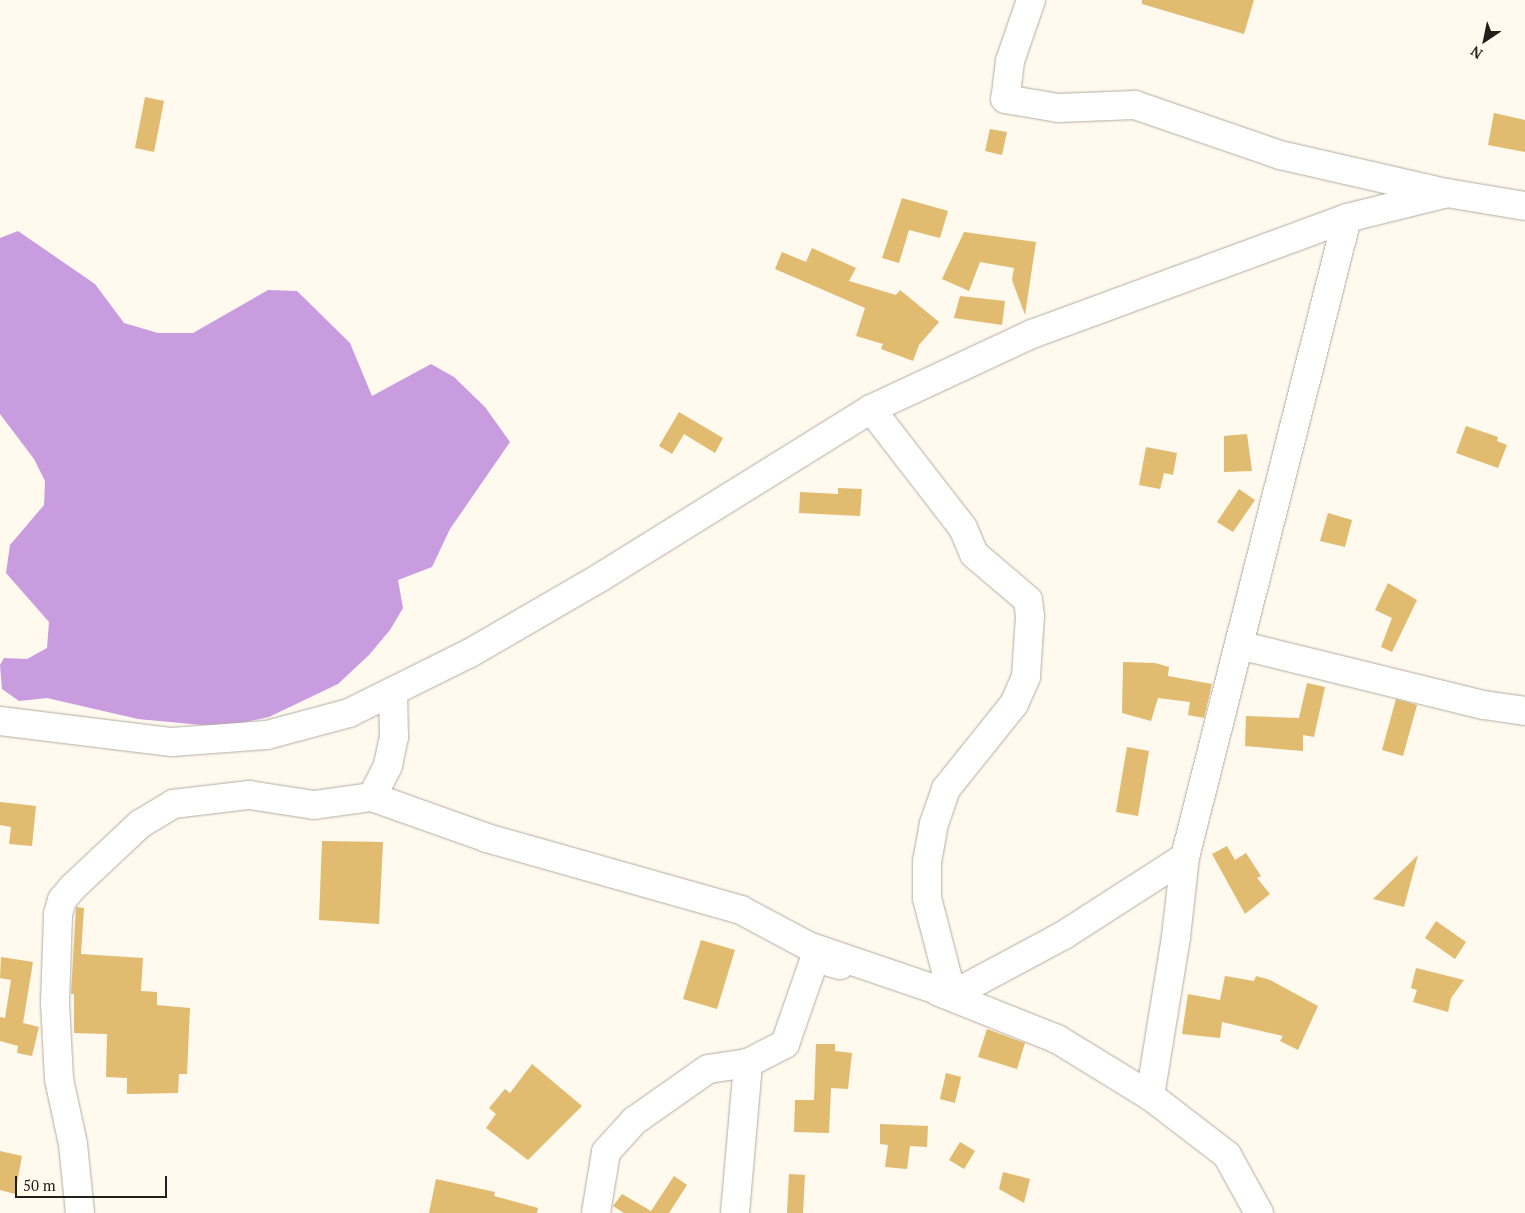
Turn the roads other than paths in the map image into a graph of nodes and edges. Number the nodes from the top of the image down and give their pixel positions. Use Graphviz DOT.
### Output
graph roads {
  1 [pos="1031,0"];
  2 [pos="1448,193"];
  3 [pos="1525,206"];
  4 [pos="1346,218"];
  5 [pos="871,409"];
  6 [pos="1239,645"];
  7 [pos="393,691"];
  8 [pos="1525,711"];
  9 [pos="0,721"];
  10 [pos="372,797"];
  11 [pos="1185,857"];
  12 [pos="952,996"];
  13 [pos="748,1063"];
  14 [pos="1150,1096"];
  15 [pos="80,1213"];
  16 [pos="596,1213"];
  17 [pos="735,1213"];
  18 [pos="1260,1213"];
  1 -- 2 [label="street"];
  2 -- 3 [label="street"];
  2 -- 4 [label="street"];
  4 -- 5 [label="street"];
  4 -- 6 [label="street"];
  5 -- 7 [label="street"];
  5 -- 12 [label="street"];
  6 -- 8 [label="street"];
  6 -- 11 [label="street"];
  7 -- 9 [label="street"];
  7 -- 10 [label="street"];
  10 -- 12 [label="street"];
  10 -- 15 [label="street"];
  11 -- 12 [label="street"];
  11 -- 14 [label="street"];
  12 -- 13 [label="street"];
  12 -- 14 [label="street"];
  13 -- 16 [label="street"];
  13 -- 17 [label="street"];
  14 -- 18 [label="street"];
}
